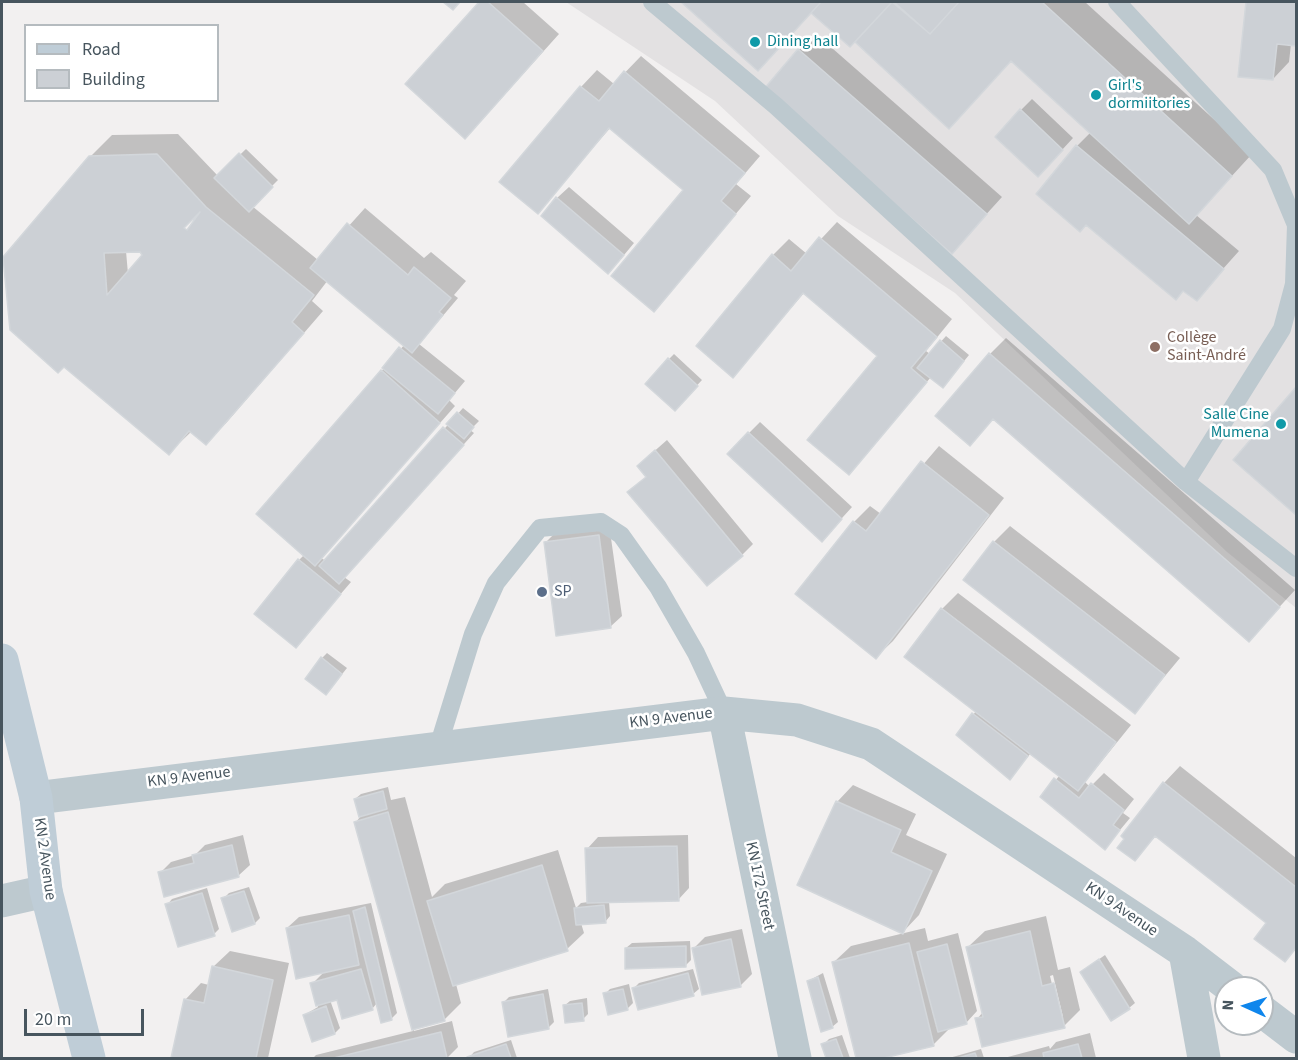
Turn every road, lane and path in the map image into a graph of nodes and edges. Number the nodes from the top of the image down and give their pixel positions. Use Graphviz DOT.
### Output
graph roads {
  1 [pos="652,2"];
  2 [pos="1117,2"];
  3 [pos="1186,482"];
  4 [pos="1296,568"];
  5 [pos="2,660"];
  6 [pos="724,713"];
  7 [pos="438,747"];
  8 [pos="36,798"];
  9 [pos="46,891"];
  10 [pos="2,901"];
  11 [pos="1185,952"];
  12 [pos="1216,976"];
  13 [pos="1274,1020"];
  14 [pos="1296,1037"];
  15 [pos="89,1059"];
  16 [pos="795,1059"];
  17 [pos="1204,1059"];
  1 -- 3 [label="lane"];
  2 -- 3 [label="lane"];
  3 -- 4 [label="lane"];
  5 -- 8 [label="main road, KN 2 Avenue"];
  6 -- 7 [label="street, KN 9 Avenue"];
  6 -- 7 [label="lane"];
  6 -- 11 [label="street, KN 9 Avenue"];
  6 -- 16 [label="street, KN 172 Street"];
  7 -- 8 [label="street, KN 9 Avenue"];
  8 -- 9 [label="main road, KN 2 Avenue"];
  9 -- 10 [label="street"];
  9 -- 15 [label="main road, KN 2 Avenue"];
  11 -- 12 [label="street, KN 9 Avenue"];
  11 -- 17 [label="street"];
  13 -- 14 [label="street"];
}
